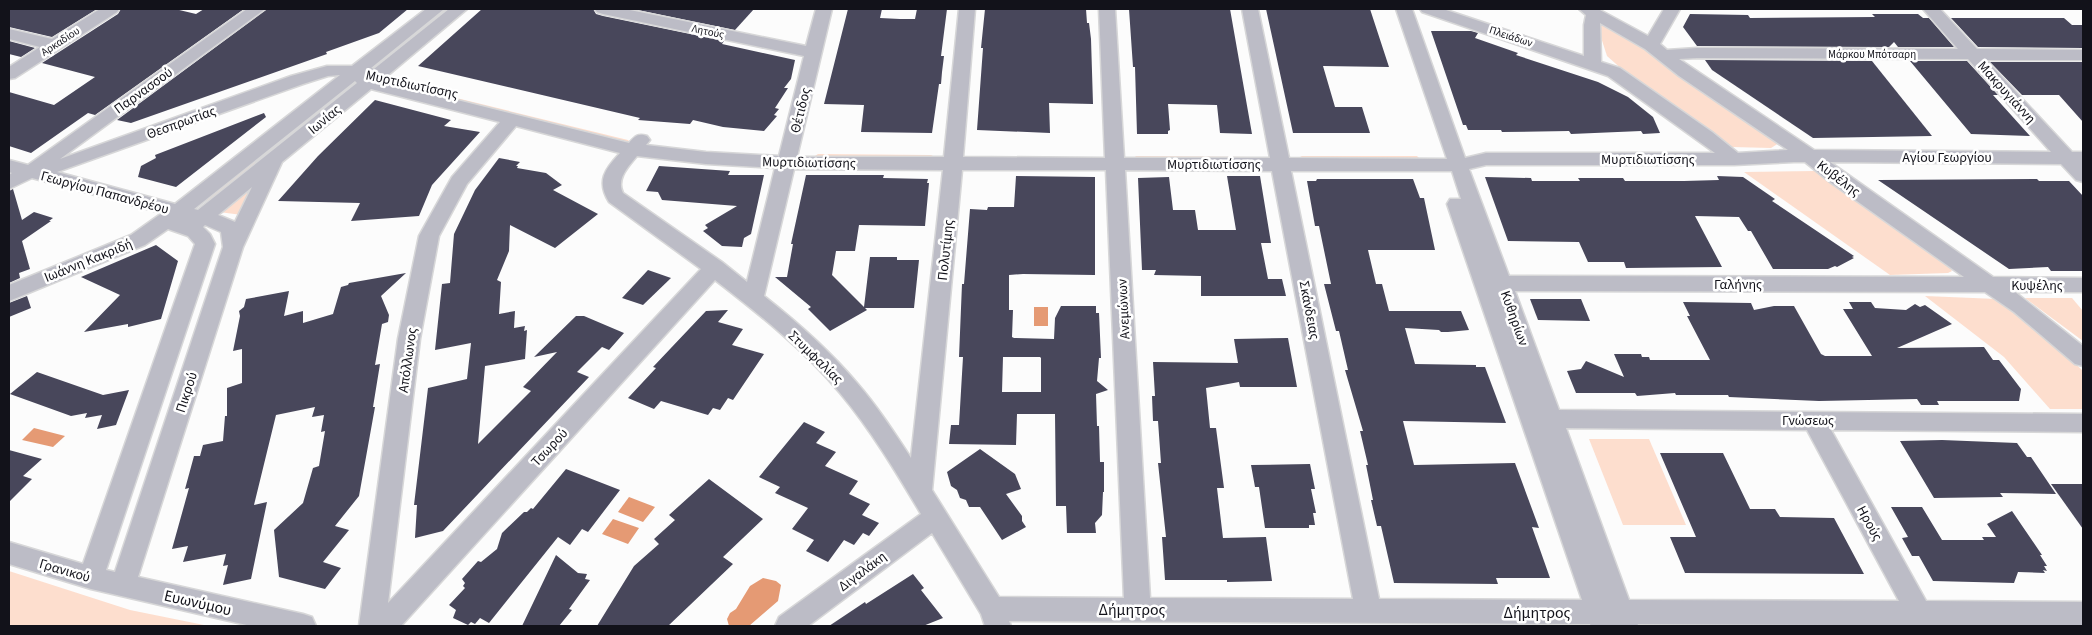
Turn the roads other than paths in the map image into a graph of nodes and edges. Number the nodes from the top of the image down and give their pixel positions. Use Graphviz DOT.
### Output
graph roads {
  1 [pos="111,9"];
  2 [pos="257,9"];
  3 [pos="436,9"];
  4 [pos="458,9"];
  5 [pos="603,9"];
  6 [pos="824,9"];
  7 [pos="967,9"];
  8 [pos="1107,9"];
  9 [pos="1250,9"];
  10 [pos="1391,9"];
  11 [pos="1404,9"];
  12 [pos="1428,9"];
  13 [pos="1672,9"];
  14 [pos="1931,9"];
  15 [pos="1591,12"];
  16 [pos="9,34"];
  17 [pos="54,45"];
  18 [pos="1656,50"];
  19 [pos="814,53"];
  20 [pos="1972,54"];
  21 [pos="2083,55"];
  22 [pos="1593,63"];
  23 [pos="9,74"];
  24 [pos="367,76"];
  25 [pos="511,120"];
  26 [pos="75,139"];
  27 [pos="637,144"];
  28 [pos="108,149"];
  29 [pos="789,156"];
  30 [pos="1811,156"];
  31 [pos="954,157"];
  32 [pos="1115,157"];
  33 [pos="276,158"];
  34 [pos="1280,158"];
  35 [pos="1449,158"];
  36 [pos="2075,158"];
  37 [pos="1734,159"];
  38 [pos="14,176"];
  39 [pos="2083,176"];
  40 [pos="183,220"];
  41 [pos="233,247"];
  42 [pos="715,267"];
  43 [pos="1494,283"];
  44 [pos="1992,285"];
  45 [pos="2079,290"];
  46 [pos="9,293"];
  47 [pos="753,298"];
  48 [pos="2083,358"];
  49 [pos="1543,419"];
  50 [pos="1813,420"];
  51 [pos="2083,422"];
  52 [pos="920,490"];
  53 [pos="935,517"];
  54 [pos="9,553"];
  55 [pos="91,578"];
  56 [pos="122,585"];
  57 [pos="1138,610"];
  58 [pos="1368,611"];
  59 [pos="2083,614"];
  60 [pos="995,618"];
  61 [pos="1613,619"];
  62 [pos="1923,620"];
  63 [pos="303,626"];
  64 [pos="372,626"];
  65 [pos="384,626"];
  66 [pos="788,626"];
  1 -- 17 [label="street, Αρκαδίου"];
  2 -- 26 [label="street, Παρνασσού"];
  3 -- 24 [label="street, Ιωνίας"];
  4 -- 24 [label="street, Ιωνίας"];
  5 -- 19 [label="street, Λητούς"];
  6 -- 19 [label="street, Θέτιδος"];
  7 -- 31 [label="street, Πολυτίμης"];
  8 -- 32 [label="street, Ανεμώνων"];
  9 -- 34 [label="street, Σκάνδειας"];
  10 -- 35 [label="street, Κυθηρίων"];
  11 -- 35 [label="street, Κυθηρίων"];
  12 -- 22 [label="street, Πλειάδων"];
  13 -- 18 [label="street"];
  14 -- 20 [label="street, Μακρυγιάννη"];
  15 -- 18 [label="street, Κυβέλης"];
  15 -- 22 [label="street"];
  16 -- 17 [label="street"];
  17 -- 23 [label="street, Αρκαδίου"];
  18 -- 20 [label="street, Μάρκου Μπότσαρη"];
  18 -- 30 [label="street, Κυβέλης"];
  19 -- 29 [label="street, Θέτιδος"];
  20 -- 21 [label="street, Μάρκου Μπότσαρη"];
  20 -- 36 [label="street, Μακρυγιάννη"];
  22 -- 37 [label="street, Πλειάδων"];
  24 -- 25 [label="street, Μυρτιδιωτίσσης"];
  24 -- 27 [label="street, Μυρτιδιωτίσσης"];
  24 -- 28 [label="street, Θεσπρωτίας"];
  24 -- 33 [label="street, Ιωνίας"];
  24 -- 40 [label="street, Ιωνίας"];
  25 -- 27 [label="street, Μυρτιδιωτίσσης"];
  25 -- 64 [label="street, Απόλλωνος"];
  26 -- 28 [label="street"];
  26 -- 38 [label="street, Παρνασσού"];
  27 -- 29 [label="street, Μυρτιδιωτίσσης"];
  27 -- 42 [label="street, Στυμφαλίας"];
  28 -- 38 [label="street, Θεσπρωτίας"];
  29 -- 31 [label="street, Μυρτιδιωτίσσης"];
  29 -- 47 [label="street, Θέτιδος"];
  30 -- 36 [label="street, Αγίου Γεωργίου"];
  30 -- 37 [label="street, Μυρτιδιωτίσσης"];
  30 -- 44 [label="street, Κυβέλης"];
  31 -- 32 [label="street, Μυρτιδιωτίσσης"];
  31 -- 52 [label="street, Πολυτίμης"];
  32 -- 34 [label="street, Μυρτιδιωτίσσης"];
  32 -- 57 [label="street, Ανεμώνων"];
  33 -- 40 [label="street, Ιωνίας"];
  33 -- 41 [label="street, Πικρού"];
  34 -- 35 [label="street, Μυρτιδιωτίσσης"];
  34 -- 58 [label="street, Σκάνδειας"];
  35 -- 37 [label="street, Μυρτιδιωτίσσης"];
  35 -- 43 [label="street, Κυθηρίων"];
  36 -- 39 [label="street, Μακρυγιάννη"];
  38 -- 40 [label="street, Γεωργίου Παπανδρέου"];
  40 -- 41 [label="street"];
  40 -- 46 [label="street, Ιωάννη Κακριδή"];
  40 -- 55 [label="street"];
  41 -- 56 [label="street, Πικρού"];
  42 -- 47 [label="street, Στυμφαλίας"];
  42 -- 65 [label="street, Τσωρού"];
  43 -- 44 [label="street, Γαλήνης"];
  43 -- 49 [label="street, Κυθηρίων"];
  44 -- 45 [label="street, Κυψέλης"];
  44 -- 48 [label="street, Κυβέλης"];
  47 -- 52 [label="street, Στυμφαλίας"];
  49 -- 50 [label="street, Γνώσεως"];
  49 -- 61 [label="street, Κυθηρίων"];
  50 -- 51 [label="street, Γνώσεως"];
  50 -- 62 [label="street, Ηρούς"];
  52 -- 53 [label="street, Στυμφαλίας"];
  53 -- 60 [label="street, Στυμφαλίας"];
  53 -- 66 [label="street, Διγαλάκη"];
  54 -- 55 [label="street, Γρανικού"];
  55 -- 56 [label="street, Γρανικού"];
  56 -- 63 [label="street, Ευωνύμου"];
  57 -- 58 [label="street, Δήμητρος"];
  57 -- 60 [label="street, Δήμητρος"];
  58 -- 61 [label="street, Δήμητρος"];
  59 -- 62 [label="street, Δήμητρος"];
  61 -- 62 [label="street, Δήμητρος"];
}
